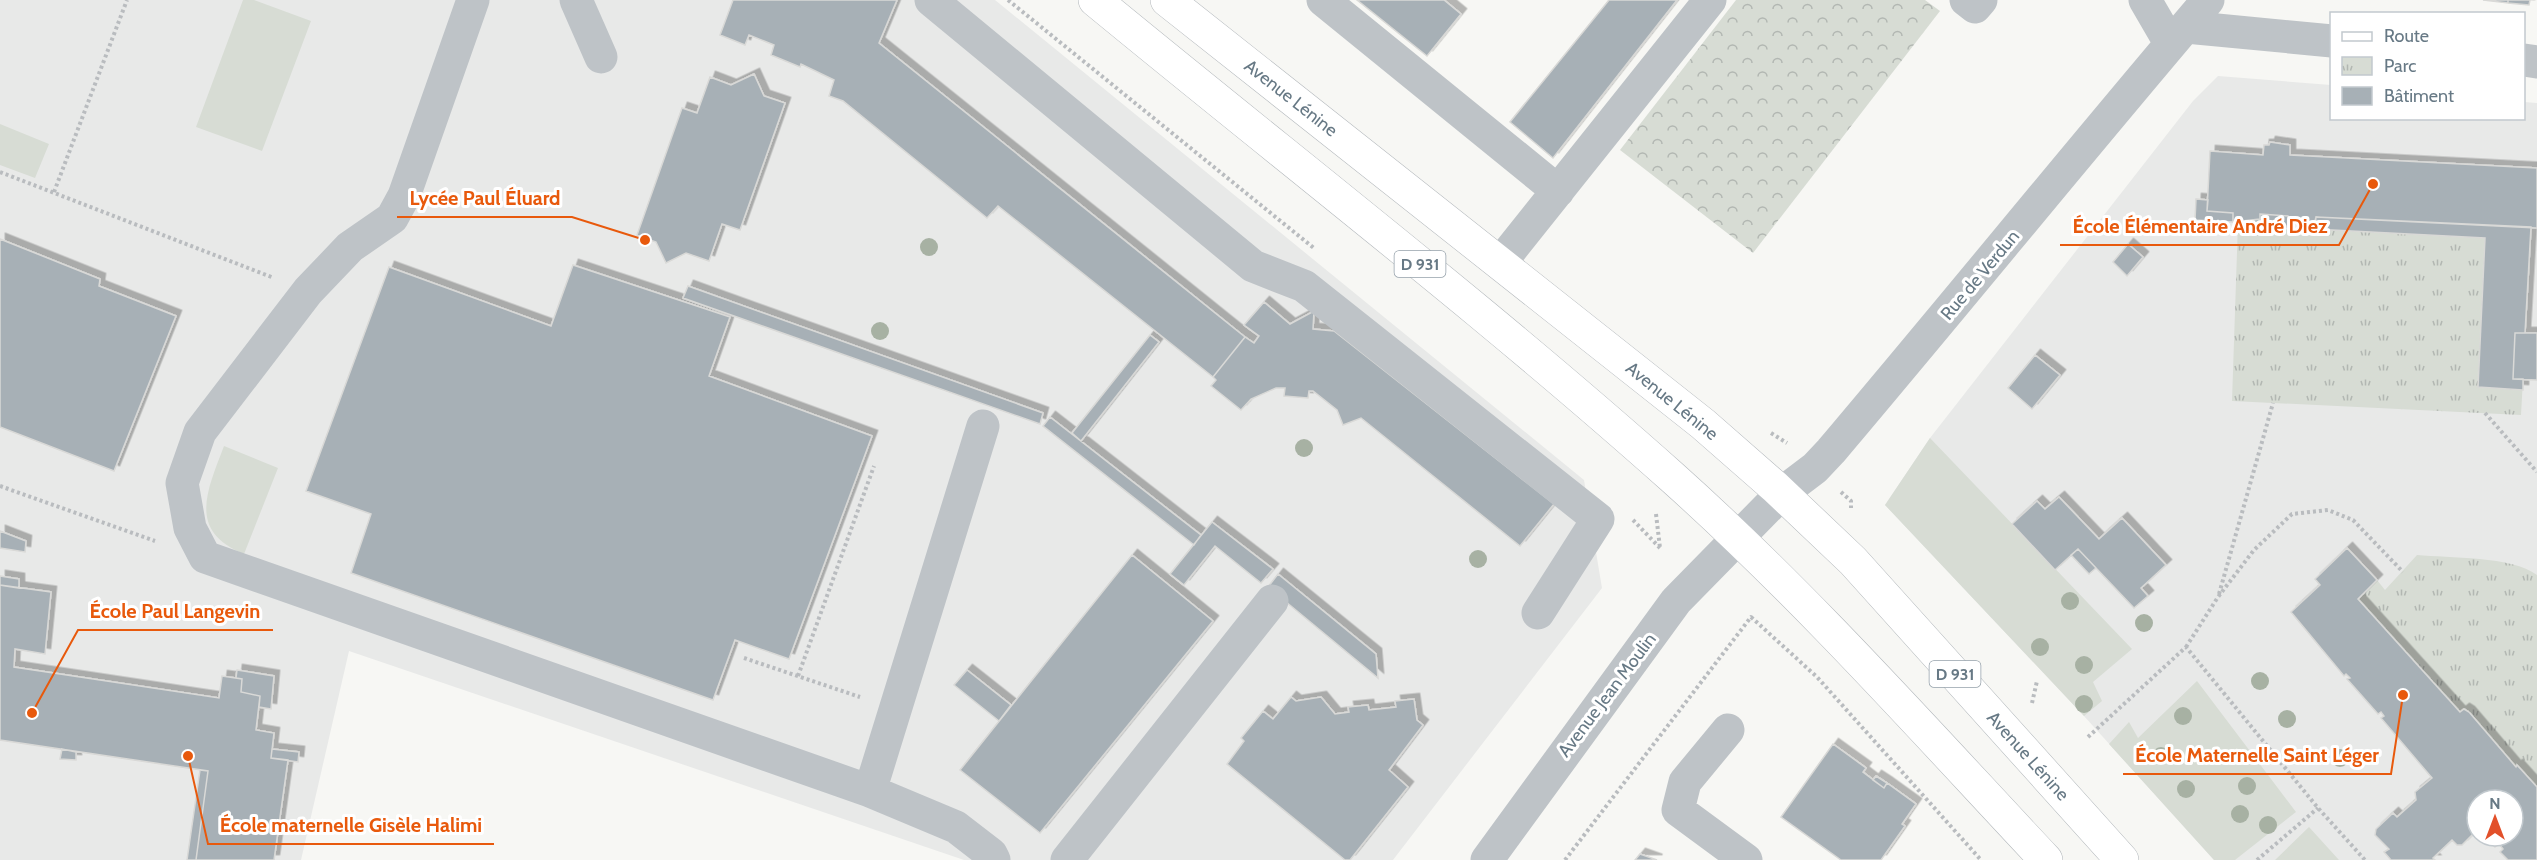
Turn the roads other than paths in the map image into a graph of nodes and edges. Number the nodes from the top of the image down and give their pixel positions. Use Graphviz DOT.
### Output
graph roads {
  1 [pos="473,0"];
  2 [pos="576,0"];
  3 [pos="931,0"];
  4 [pos="1095,0"];
  5 [pos="1167,0"];
  6 [pos="1323,0"];
  7 [pos="1710,0"];
  8 [pos="1966,0"];
  9 [pos="1981,0"];
  10 [pos="2145,0"];
  11 [pos="2208,0"];
  12 [pos="2178,35"];
  13 [pos="2330,41"];
  14 [pos="601,57"];
  15 [pos="1558,191"];
  16 [pos="1500,263"];
  17 [pos="983,426"];
  18 [pos="1782,493"];
  19 [pos="1737,537"];
  20 [pos="1272,601"];
  21 [pos="1538,613"];
  22 [pos="1728,730"];
  23 [pos="870,790"];
  24 [pos="994,860"];
  25 [pos="1067,860"];
  26 [pos="1486,860"];
  27 [pos="1746,860"];
  28 [pos="2046,860"];
  29 [pos="2122,860"];
  1 -- 23 [label="street"];
  2 -- 14 [label="street"];
  3 -- 21 [label="street"];
  4 -- 19 [label="main road, D 931"];
  5 -- 16 [label="main road, Avenue Lénine / D 931"];
  6 -- 15 [label="street"];
  7 -- 15 [label="street"];
  8 -- 9 [label="street"];
  10 -- 12 [label="street"];
  11 -- 12 [label="street, Rue de Verdun"];
  12 -- 13 [label="street"];
  12 -- 18 [label="street, Rue de Verdun"];
  15 -- 16 [label="street"];
  16 -- 18 [label="main road, Avenue Lénine / D 931"];
  17 -- 23 [label="street"];
  18 -- 19 [label="street, Rue de Verdun"];
  18 -- 29 [label="main road, Avenue Lénine / D 931"];
  19 -- 26 [label="street, Avenue Jean Moulin"];
  19 -- 28 [label="main road, D 931"];
  20 -- 25 [label="street"];
  22 -- 27 [label="street"];
  23 -- 24 [label="street"];
}
